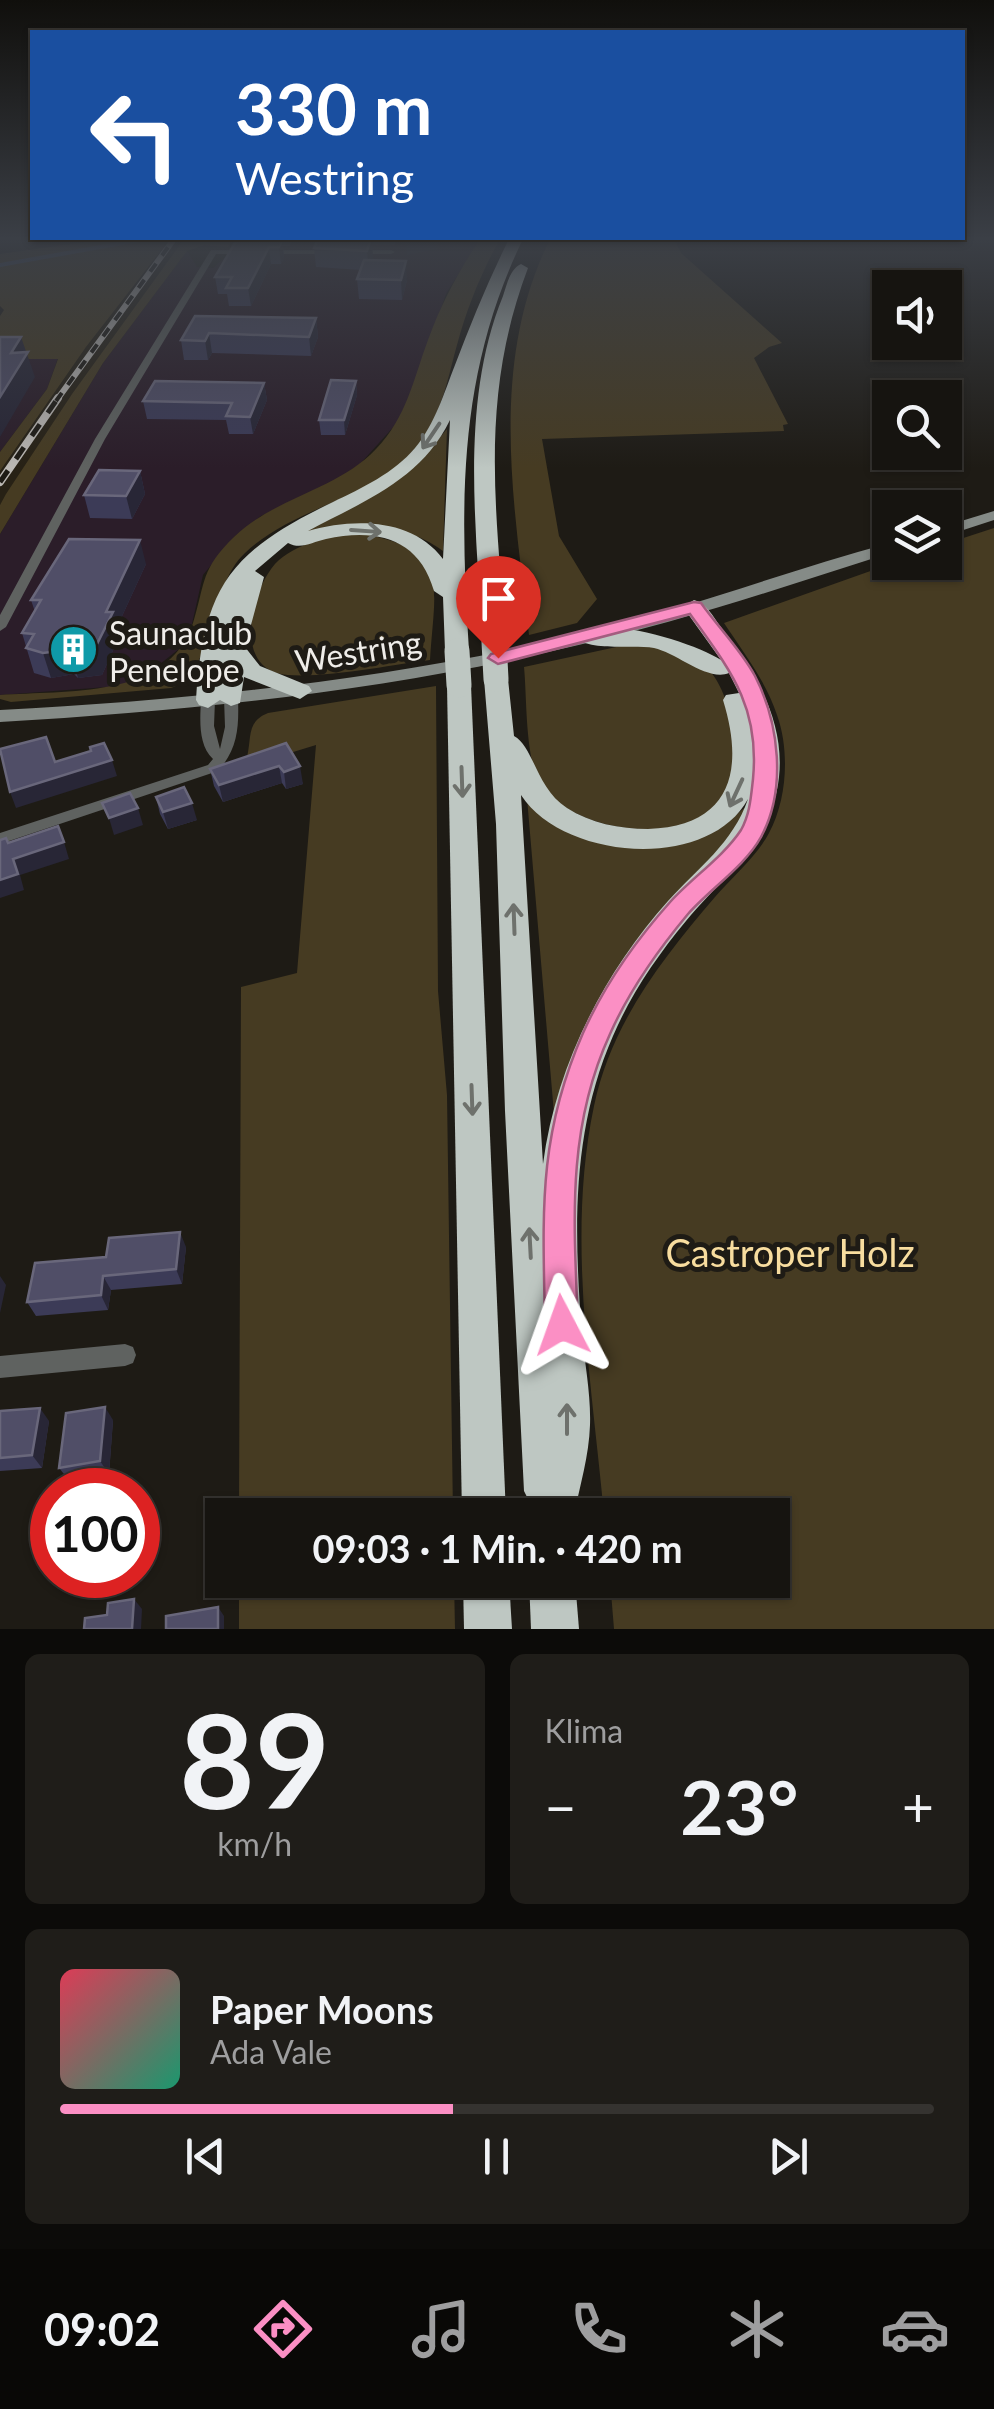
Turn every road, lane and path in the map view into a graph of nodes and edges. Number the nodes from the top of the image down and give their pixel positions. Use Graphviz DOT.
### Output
graph roads {
  1 [pos="176,315"];
  2 [pos="482,315"];
  3 [pos="504,315"];
  4 [pos="470,348"];
  5 [pos="994,515"];
  6 [pos="962,525"];
  7 [pos="872,553"];
  8 [pos="686,610"];
  9 [pos="455,615"];
  10 [pos="0,627"];
  11 [pos="588,637"];
  12 [pos="232,648"];
  13 [pos="718,669"];
  14 [pos="300,691"];
  15 [pos="220,699"];
  16 [pos="0,716"];
  17 [pos="499,718"];
  18 [pos="222,758"];
  19 [pos="0,839"];
  20 [pos="125,1355"];
  21 [pos="0,1367"];
  22 [pos="483,1498"];
  23 [pos="549,1498"];
  24 [pos="554,1498"];
  25 [pos="487,1598"];
  26 [pos="553,1598"];
  27 [pos="488,1629"];
  28 [pos="555,1629"];
  1 -- 10 [label="street"];
  2 -- 4 [label="highway"];
  3 -- 17 [label="highway, bridge"];
  4 -- 9 [label="highway"];
  4 -- 15 [label="highway, one-way"];
  5 -- 6 [label="main road"];
  7 -- 8 [label="main road, Westring"];
  8 -- 11 [label="main road, Westring"];
  8 -- 13 [label="highway"];
  24 -- 8 [label="highway, one-way"];
  12 -- 9 [label="highway, one-way"];
  9 -- 22 [label="highway, one-way, bridge"];
  11 -- 13 [label="highway"];
  11 -- 14 [label="main road, Westring"];
  12 -- 14 [label="highway"];
  12 -- 15 [label="highway"];
  13 -- 17 [label="highway, one-way"];
  14 -- 15 [label="main road, Westring"];
  15 -- 16 [label="main road, Westring"];
  15 -- 18 [label="street"];
  15 -- 18 [label="street"];
  23 -- 17 [label="highway, one-way"];
  18 -- 19 [label="street"];
  20 -- 21 [label="street"];
  25 -- 27 [label="highway"];
  26 -- 28 [label="highway"];
}
